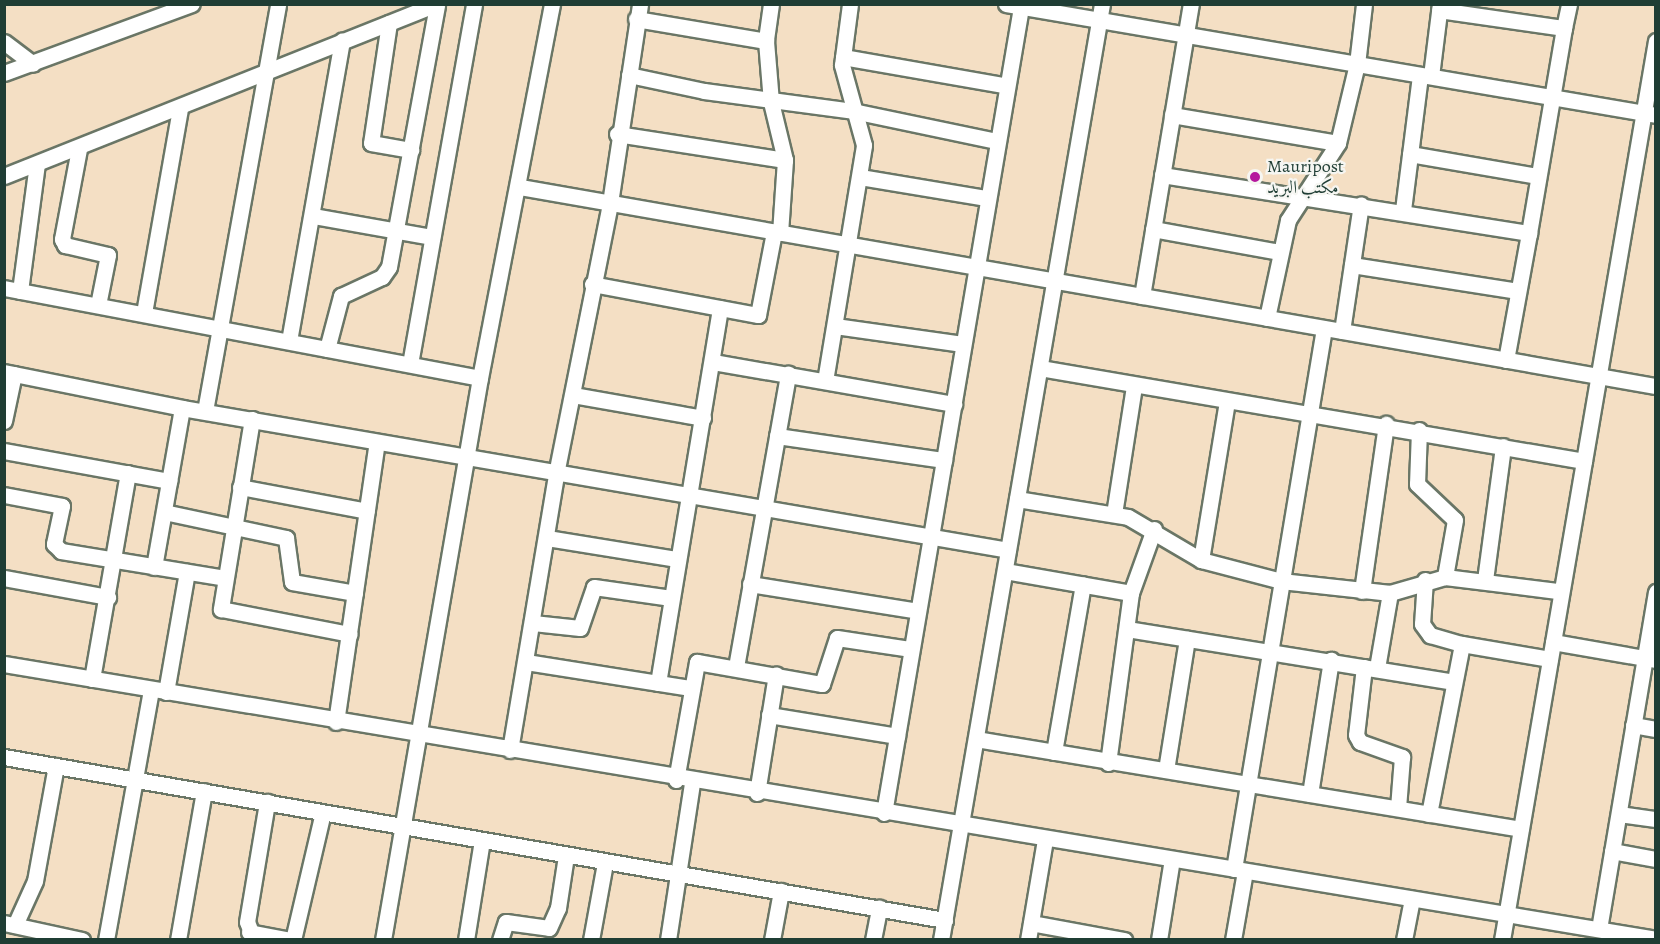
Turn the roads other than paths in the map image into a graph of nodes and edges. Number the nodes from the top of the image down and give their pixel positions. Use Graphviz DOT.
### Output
graph roads {
  1 [pos="192,4"];
  2 [pos="278,4"];
  3 [pos="474,4"];
  4 [pos="552,4"];
  5 [pos="771,4"];
  6 [pos="850,4"];
  7 [pos="1102,4"];
  8 [pos="1191,4"];
  9 [pos="1364,4"];
  10 [pos="1569,4"];
  11 [pos="437,5"];
  12 [pos="1013,6"];
  13 [pos="1439,7"];
  14 [pos="156,11"];
  15 [pos="638,12"];
  16 [pos="1100,21"];
  17 [pos="388,23"];
  18 [pos="1564,28"];
  19 [pos="1185,35"];
  20 [pos="342,40"];
  21 [pos="766,41"];
  22 [pos="1656,41"];
  23 [pos="4,42"];
  24 [pos="843,57"];
  25 [pos="33,64"];
  26 [pos="1357,64"];
  27 [pos="267,68"];
  28 [pos="4,73"];
  29 [pos="629,75"];
  30 [pos="1426,76"];
  31 [pos="1004,85"];
  32 [pos="1552,97"];
  33 [pos="771,102"];
  34 [pos="180,109"];
  35 [pos="853,111"];
  36 [pos="1649,113"];
  37 [pos="1172,115"];
  38 [pos="617,135"];
  39 [pos="996,141"];
  40 [pos="1338,143"];
  41 [pos="79,149"];
  42 [pos="411,150"];
  43 [pos="1410,154"];
  44 [pos="785,160"];
  45 [pos="37,164"];
  46 [pos="1162,175"];
  47 [pos="4,176"];
  48 [pos="1538,176"];
  49 [pos="860,177"];
  50 [pos="520,187"];
  51 [pos="1300,195"];
  52 [pos="985,198"];
  53 [pos="610,203"];
  54 [pos="1361,204"];
  55 [pos="1403,210"];
  56 [pos="313,216"];
  57 [pos="1153,229"];
  58 [pos="397,231"];
  59 [pos="777,232"];
  60 [pos="1529,233"];
  61 [pos="432,237"];
  62 [pos="848,245"];
  63 [pos="1279,252"];
  64 [pos="1352,265"];
  65 [pos="976,267"];
  66 [pos="1055,281"];
  67 [pos="592,284"];
  68 [pos="4,288"];
  69 [pos="20,291"];
  70 [pos="1518,291"];
  71 [pos="1142,296"];
  72 [pos="98,305"];
  73 [pos="720,308"];
  74 [pos="144,313"];
  75 [pos="1268,318"];
  76 [pos="835,326"];
  77 [pos="220,327"];
  78 [pos="1324,328"];
  79 [pos="1342,331"];
  80 [pos="289,341"];
  81 [pos="963,344"];
  82 [pos="327,349"];
  83 [pos="1506,360"];
  84 [pos="713,362"];
  85 [pos="410,364"];
  86 [pos="1040,368"];
  87 [pos="9,373"];
  88 [pos="788,374"];
  89 [pos="1598,376"];
  90 [pos="480,378"];
  91 [pos="825,381"];
  92 [pos="1134,386"];
  93 [pos="1656,386"];
  94 [pos="573,395"];
  95 [pos="1227,401"];
  96 [pos="954,404"];
  97 [pos="182,408"];
  98 [pos="205,411"];
  99 [pos="1310,411"];
  100 [pos="702,418"];
  101 [pos="252,419"];
  102 [pos="4,421"];
  103 [pos="1386,424"];
  104 [pos="1419,430"];
  105 [pos="777,436"];
  106 [pos="377,442"];
  107 [pos="1503,446"];
  108 [pos="4,451"];
  109 [pos="467,456"];
  110 [pos="944,460"];
  111 [pos="1584,461"];
  112 [pos="556,469"];
  113 [pos="128,473"];
  114 [pos="169,481"];
  115 [pos="240,487"];
  116 [pos="689,493"];
  117 [pos="4,495"];
  118 [pos="1017,499"];
  119 [pos="764,506"];
  120 [pos="367,511"];
  121 [pos="164,512"];
  122 [pos="1114,514"];
  123 [pos="234,525"];
  124 [pos="1155,529"];
  125 [pos="930,536"];
  126 [pos="547,538"];
  127 [pos="1008,550"];
  128 [pos="677,559"];
  129 [pos="115,560"];
  130 [pos="1201,560"];
  131 [pos="154,567"];
  132 [pos="1005,571"];
  133 [pos="188,572"];
  134 [pos="1445,577"];
  135 [pos="4,578"];
  136 [pos="225,578"];
  137 [pos="1281,580"];
  138 [pos="1425,580"];
  139 [pos="1485,580"];
  140 [pos="750,584"];
  141 [pos="1083,584"];
  142 [pos="1362,591"];
  143 [pos="1557,591"];
  144 [pos="1656,592"];
  145 [pos="356,593"];
  146 [pos="1131,593"];
  147 [pos="1390,594"];
  148 [pos="108,597"];
  149 [pos="672,598"];
  150 [pos="918,611"];
  151 [pos="533,623"];
  152 [pos="1127,629"];
  153 [pos="350,634"];
  154 [pos="1187,639"];
  155 [pos="1553,642"];
  156 [pos="1462,644"];
  157 [pos="911,650"];
  158 [pos="1269,652"];
  159 [pos="1550,659"];
  160 [pos="1650,659"];
  161 [pos="1331,660"];
  162 [pos="526,662"];
  163 [pos="4,664"];
  164 [pos="736,667"];
  165 [pos="1371,668"];
  166 [pos="776,675"];
  167 [pos="92,679"];
  168 [pos="1453,682"];
  169 [pos="658,683"];
  170 [pos="691,688"];
  171 [pos="159,690"];
  172 [pos="769,715"];
  173 [pos="336,722"];
  174 [pos="1634,725"];
  175 [pos="1656,729"];
  176 [pos="418,735"];
  177 [pos="897,736"];
  178 [pos="976,739"];
  179 [pos="510,750"];
  180 [pos="1054,752"];
  181 [pos="4,757"];
  182 [pos="1108,763"];
  183 [pos="56,766"];
  184 [pos="1166,770"];
  185 [pos="135,780"];
  186 [pos="676,780"];
  187 [pos="692,783"];
  188 [pos="1248,784"];
  189 [pos="204,791"];
  190 [pos="757,793"];
  191 [pos="1310,794"];
  192 [pos="267,802"];
  193 [pos="1398,808"];
  194 [pos="323,812"];
  195 [pos="884,813"];
  196 [pos="1429,814"];
  197 [pos="1618,814"];
  198 [pos="1656,819"];
  199 [pos="402,825"];
  200 [pos="961,825"];
  201 [pos="1521,829"];
  202 [pos="1045,839"];
  203 [pos="482,840"];
  204 [pos="1612,850"];
  205 [pos="566,856"];
  206 [pos="1172,859"];
  207 [pos="1656,859"];
  208 [pos="605,863"];
  209 [pos="1240,870"];
  210 [pos="679,874"];
  211 [pos="781,891"];
  212 [pos="1412,899"];
  213 [pos="879,908"];
  214 [pos="1506,914"];
  215 [pos="945,920"];
  216 [pos="1031,923"];
  217 [pos="10,924"];
  218 [pos="1599,929"];
  219 [pos="251,936"];
  220 [pos="82,939"];
  221 [pos="106,939"];
  222 [pos="178,939"];
  223 [pos="292,939"];
  224 [pos="383,939"];
  225 [pos="466,939"];
  226 [pos="500,939"];
  227 [pos="591,939"];
  228 [pos="668,939"];
  229 [pos="772,939"];
  230 [pos="873,939"];
  231 [pos="941,939"];
  232 [pos="1028,939"];
  233 [pos="1125,939"];
  234 [pos="1159,939"];
  235 [pos="1233,939"];
  236 [pos="1404,939"];
  237 [pos="1502,939"];
  238 [pos="1656,939"];
  1 -- 14 [label="street"];
  2 -- 27 [label="street"];
  3 -- 61 [label="street"];
  4 -- 50 [label="street"];
  5 -- 21 [label="street"];
  6 -- 24 [label="street"];
  7 -- 16 [label="street"];
  8 -- 19 [label="street"];
  9 -- 26 [label="street"];
  10 -- 18 [label="street"];
  11 -- 17 [label="street"];
  11 -- 42 [label="street"];
  12 -- 16 [label="street"];
  12 -- 31 [label="street"];
  13 -- 18 [label="street"];
  13 -- 30 [label="street"];
  14 -- 25 [label="street"];
  15 -- 21 [label="street"];
  15 -- 29 [label="street"];
  16 -- 19 [label="street"];
  16 -- 66 [label="street"];
  17 -- 20 [label="street"];
  17 -- 42 [label="street"];
  18 -- 32 [label="street"];
  19 -- 26 [label="street"];
  19 -- 37 [label="street"];
  20 -- 27 [label="street"];
  20 -- 56 [label="street"];
  21 -- 33 [label="street"];
  22 -- 36 [label="street"];
  23 -- 25 [label="street"];
  24 -- 31 [label="street"];
  24 -- 35 [label="street"];
  25 -- 28 [label="street"];
  26 -- 30 [label="street"];
  26 -- 40 [label="street"];
  27 -- 34 [label="street"];
  27 -- 77 [label="street"];
  29 -- 33 [label="street"];
  29 -- 38 [label="street"];
  30 -- 32 [label="street"];
  30 -- 43 [label="street"];
  31 -- 39 [label="street"];
  32 -- 36 [label="street"];
  32 -- 48 [label="street"];
  33 -- 35 [label="street"];
  33 -- 44 [label="street"];
  34 -- 41 [label="street"];
  34 -- 74 [label="street"];
  35 -- 39 [label="street"];
  35 -- 49 [label="street"];
  36 -- 89 [label="street"];
  37 -- 40 [label="street"];
  37 -- 46 [label="street"];
  38 -- 44 [label="street"];
  38 -- 53 [label="street"];
  39 -- 52 [label="street"];
  40 -- 51 [label="street"];
  41 -- 45 [label="street"];
  41 -- 72 [label="street"];
  42 -- 58 [label="street"];
  43 -- 48 [label="street"];
  43 -- 55 [label="street"];
  44 -- 59 [label="street"];
  45 -- 47 [label="street"];
  45 -- 69 [label="street"];
  46 -- 51 [label="street"];
  46 -- 57 [label="street"];
  48 -- 60 [label="street"];
  49 -- 52 [label="street"];
  49 -- 62 [label="street"];
  50 -- 53 [label="street"];
  50 -- 90 [label="street"];
  51 -- 54 [label="street"];
  51 -- 63 [label="street"];
  52 -- 65 [label="street"];
  53 -- 59 [label="street"];
  53 -- 67 [label="street"];
  54 -- 55 [label="street"];
  54 -- 64 [label="street"];
  55 -- 60 [label="street"];
  56 -- 58 [label="street"];
  56 -- 80 [label="street"];
  57 -- 63 [label="street"];
  57 -- 71 [label="street"];
  58 -- 61 [label="street"];
  58 -- 82 [label="street"];
  59 -- 62 [label="street"];
  59 -- 73 [label="street"];
  60 -- 70 [label="street"];
  61 -- 85 [label="street"];
  62 -- 65 [label="street"];
  62 -- 76 [label="street"];
  63 -- 75 [label="street"];
  64 -- 70 [label="street"];
  64 -- 79 [label="street"];
  65 -- 66 [label="street"];
  65 -- 81 [label="street"];
  66 -- 71 [label="street"];
  66 -- 86 [label="street"];
  67 -- 73 [label="street"];
  67 -- 94 [label="street"];
  68 -- 69 [label="street"];
  69 -- 72 [label="street"];
  70 -- 83 [label="street"];
  71 -- 75 [label="street"];
  72 -- 74 [label="street"];
  73 -- 84 [label="street"];
  74 -- 77 [label="street"];
  75 -- 78 [label="street"];
  76 -- 81 [label="street"];
  76 -- 91 [label="street"];
  77 -- 80 [label="street"];
  77 -- 98 [label="street"];
  78 -- 79 [label="street"];
  78 -- 99 [label="street"];
  79 -- 83 [label="street"];
  80 -- 82 [label="street"];
  81 -- 96 [label="street"];
  82 -- 85 [label="street"];
  83 -- 89 [label="street"];
  84 -- 88 [label="street"];
  84 -- 100 [label="street"];
  85 -- 90 [label="street"];
  86 -- 92 [label="street"];
  86 -- 118 [label="street"];
  87 -- 97 [label="street"];
  87 -- 102 [label="street"];
  88 -- 91 [label="street"];
  88 -- 105 [label="street"];
  89 -- 93 [label="street"];
  89 -- 111 [label="street"];
  90 -- 109 [label="street"];
  91 -- 96 [label="street"];
  92 -- 95 [label="street"];
  92 -- 122 [label="street"];
  94 -- 100 [label="street"];
  94 -- 112 [label="street"];
  95 -- 99 [label="street"];
  95 -- 130 [label="street"];
  96 -- 110 [label="street"];
  97 -- 98 [label="street"];
  97 -- 114 [label="street"];
  98 -- 101 [label="street"];
  99 -- 103 [label="street"];
  99 -- 137 [label="street"];
  100 -- 116 [label="street"];
  101 -- 106 [label="street"];
  101 -- 115 [label="street"];
  103 -- 104 [label="street"];
  103 -- 142 [label="street"];
  104 -- 107 [label="street"];
  104 -- 134 [label="street"];
  105 -- 110 [label="street"];
  105 -- 119 [label="street"];
  106 -- 109 [label="street"];
  106 -- 120 [label="street"];
  107 -- 111 [label="street"];
  107 -- 139 [label="street"];
  108 -- 113 [label="street"];
  109 -- 112 [label="street"];
  109 -- 176 [label="street"];
  110 -- 125 [label="street"];
  111 -- 143 [label="street"];
  112 -- 116 [label="street"];
  112 -- 126 [label="street"];
  113 -- 114 [label="street"];
  113 -- 129 [label="street"];
  114 -- 121 [label="street"];
  115 -- 120 [label="street"];
  115 -- 123 [label="street"];
  116 -- 119 [label="street"];
  116 -- 128 [label="street"];
  117 -- 129 [label="street"];
  118 -- 122 [label="street"];
  118 -- 127 [label="street"];
  119 -- 125 [label="street"];
  119 -- 140 [label="street"];
  120 -- 145 [label="street"];
  121 -- 123 [label="street"];
  121 -- 131 [label="street"];
  122 -- 124 [label="street"];
  123 -- 136 [label="street"];
  123 -- 145 [label="street"];
  124 -- 130 [label="street"];
  124 -- 146 [label="street"];
  125 -- 127 [label="street"];
  125 -- 150 [label="street"];
  126 -- 128 [label="street"];
  126 -- 151 [label="street"];
  127 -- 132 [label="street"];
  128 -- 149 [label="street"];
  129 -- 131 [label="street"];
  129 -- 148 [label="street"];
  130 -- 137 [label="street"];
  131 -- 133 [label="street"];
  132 -- 141 [label="street"];
  132 -- 178 [label="street"];
  133 -- 136 [label="street"];
  133 -- 171 [label="street"];
  134 -- 138 [label="street"];
  134 -- 139 [label="street"];
  135 -- 148 [label="street"];
  136 -- 153 [label="street"];
  137 -- 142 [label="street"];
  137 -- 158 [label="street"];
  138 -- 147 [label="street"];
  138 -- 156 [label="street"];
  139 -- 143 [label="street"];
  140 -- 150 [label="street"];
  140 -- 164 [label="street"];
  141 -- 146 [label="street"];
  141 -- 180 [label="street"];
  142 -- 147 [label="street"];
  143 -- 155 [label="street"];
  144 -- 160 [label="street"];
  145 -- 153 [label="street"];
  146 -- 152 [label="street"];
  147 -- 165 [label="street"];
  148 -- 167 [label="street"];
  149 -- 151 [label="street"];
  149 -- 169 [label="street"];
  150 -- 157 [label="street"];
  151 -- 162 [label="street"];
  152 -- 154 [label="street"];
  152 -- 182 [label="street"];
  153 -- 173 [label="street"];
  154 -- 158 [label="street"];
  154 -- 184 [label="street"];
  155 -- 159 [label="street"];
  155 -- 160 [label="street"];
  156 -- 159 [label="street"];
  156 -- 168 [label="street"];
  157 -- 166 [label="street"];
  157 -- 177 [label="street"];
  158 -- 161 [label="street"];
  158 -- 188 [label="street"];
  159 -- 201 [label="street"];
  160 -- 174 [label="street"];
  161 -- 165 [label="street"];
  161 -- 191 [label="street"];
  162 -- 169 [label="street"];
  162 -- 179 [label="street"];
  163 -- 167 [label="street"];
  164 -- 166 [label="street"];
  164 -- 170 [label="street"];
  165 -- 168 [label="street"];
  165 -- 193 [label="street"];
  166 -- 172 [label="street"];
  167 -- 171 [label="street"];
  168 -- 196 [label="street"];
  169 -- 170 [label="street"];
  170 -- 186 [label="street"];
  171 -- 173 [label="street"];
  171 -- 185 [label="street"];
  172 -- 177 [label="street"];
  172 -- 190 [label="street"];
  173 -- 176 [label="street"];
  174 -- 175 [label="street"];
  174 -- 197 [label="street"];
  176 -- 179 [label="street"];
  176 -- 199 [label="street"];
  177 -- 195 [label="street"];
  178 -- 180 [label="street"];
  178 -- 200 [label="street"];
  179 -- 186 [label="street"];
  180 -- 182 [label="street"];
  181 -- 183 [label="street"];
  182 -- 184 [label="street"];
  183 -- 185 [label="street"];
  183 -- 217 [label="street"];
  184 -- 188 [label="street"];
  185 -- 189 [label="street"];
  185 -- 221 [label="street"];
  186 -- 187 [label="street"];
  187 -- 190 [label="street"];
  187 -- 210 [label="street"];
  188 -- 191 [label="street"];
  188 -- 209 [label="street"];
  189 -- 192 [label="street"];
  189 -- 222 [label="street"];
  190 -- 195 [label="street"];
  191 -- 193 [label="street"];
  192 -- 194 [label="street"];
  192 -- 219 [label="street"];
  193 -- 196 [label="street"];
  194 -- 199 [label="street"];
  194 -- 223 [label="street"];
  195 -- 200 [label="street"];
  196 -- 201 [label="street"];
  197 -- 198 [label="street"];
  197 -- 204 [label="street"];
  199 -- 203 [label="street"];
  199 -- 224 [label="street"];
  200 -- 202 [label="street"];
  200 -- 215 [label="street"];
  201 -- 214 [label="street"];
  202 -- 206 [label="street"];
  202 -- 216 [label="street"];
  203 -- 205 [label="street"];
  203 -- 225 [label="street"];
  204 -- 207 [label="street"];
  204 -- 218 [label="street"];
  205 -- 208 [label="street"];
  205 -- 226 [label="street"];
  206 -- 209 [label="street"];
  206 -- 234 [label="street"];
  208 -- 210 [label="street"];
  208 -- 227 [label="street"];
  209 -- 212 [label="street"];
  209 -- 235 [label="street"];
  210 -- 211 [label="street"];
  210 -- 228 [label="street"];
  211 -- 213 [label="street"];
  211 -- 229 [label="street"];
  212 -- 214 [label="street"];
  212 -- 236 [label="street"];
  213 -- 215 [label="street"];
  213 -- 230 [label="street"];
  214 -- 218 [label="street"];
  214 -- 237 [label="street"];
  215 -- 231 [label="street"];
  216 -- 232 [label="street"];
  216 -- 233 [label="street"];
  217 -- 220 [label="street"];
  218 -- 238 [label="street"];
  219 -- 223 [label="street"];
}
